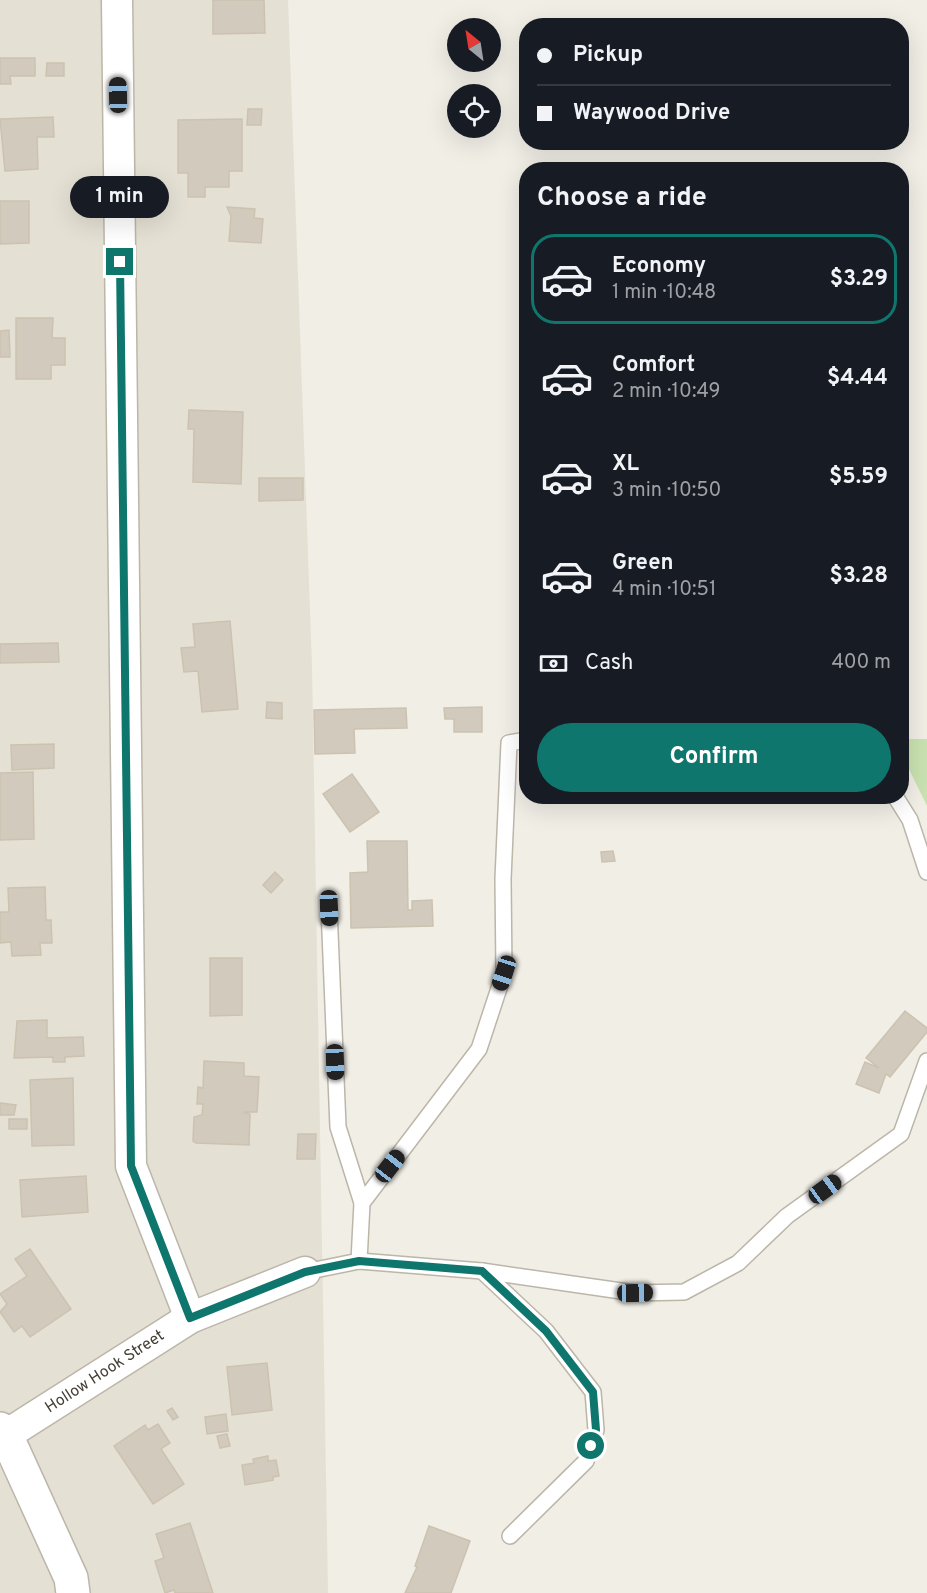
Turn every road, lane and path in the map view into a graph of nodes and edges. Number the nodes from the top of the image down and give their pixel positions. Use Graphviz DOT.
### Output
graph roads {
  1 [pos="117,0"];
  2 [pos="519,741"];
  3 [pos="900,804"];
  4 [pos="927,872"];
  5 [pos="329,908"];
  6 [pos="927,1061"];
  7 [pos="362,1203"];
  8 [pos="359,1261"];
  9 [pos="482,1271"];
  10 [pos="305,1272"];
  11 [pos="190,1318"];
  12 [pos="3,1432"];
  13 [pos="510,1536"];
  14 [pos="73,1593"];
  1 -- 11 [label="street"];
  2 -- 7 [label="lane"];
  3 -- 4 [label="lane"];
  5 -- 7 [label="lane"];
  6 -- 9 [label="lane"];
  7 -- 8 [label="lane"];
  8 -- 9 [label="lane"];
  8 -- 10 [label="lane"];
  9 -- 13 [label="lane"];
  10 -- 11 [label="street, Hollow Hook Street"];
  11 -- 12 [label="street, Hollow Hook Street"];
  12 -- 14 [label="street"];
}
